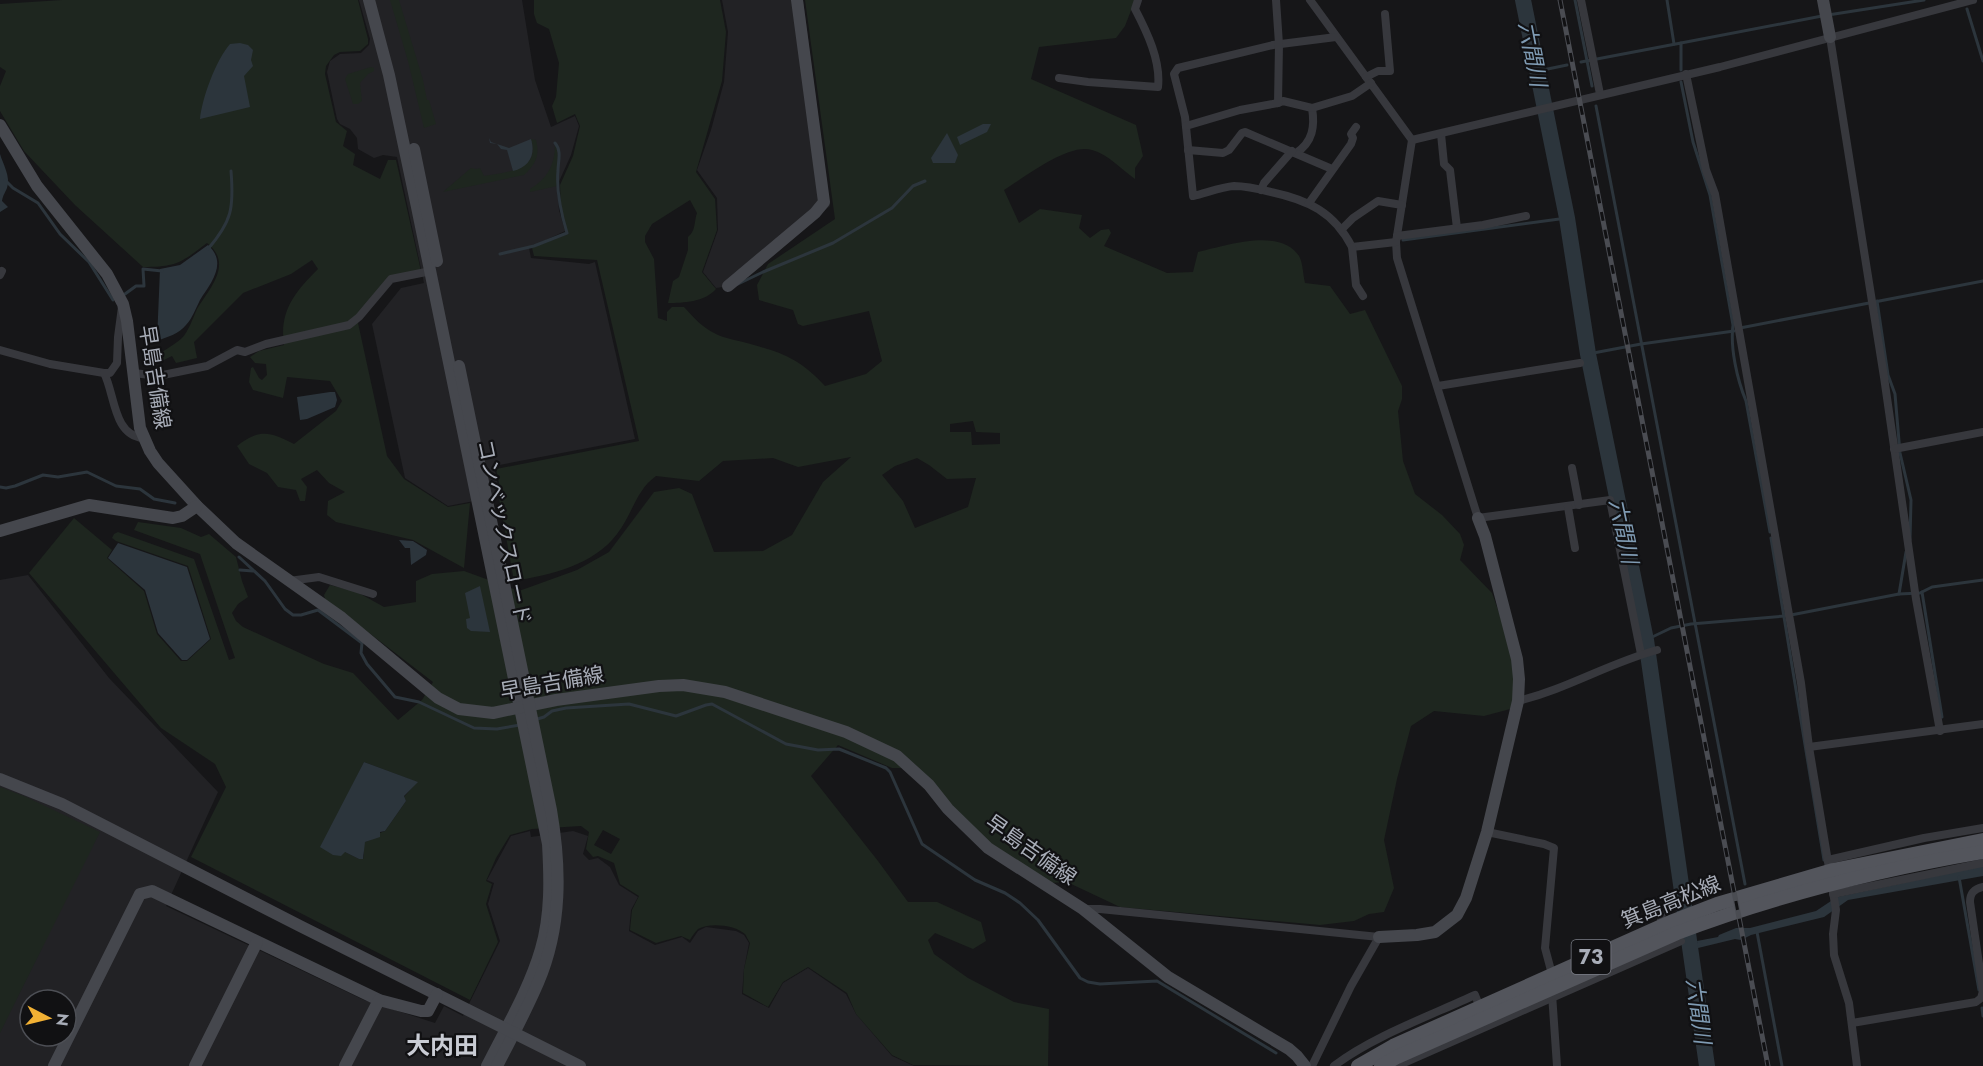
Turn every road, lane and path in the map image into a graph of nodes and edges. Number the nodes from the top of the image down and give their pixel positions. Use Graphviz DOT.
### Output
graph roads {
  1 [pos="369,0"];
  2 [pos="378,0"];
  3 [pos="797,0"];
  4 [pos="1138,0"];
  5 [pos="1276,0"];
  6 [pos="1310,0"];
  7 [pos="1581,0"];
  8 [pos="1973,0"];
  9 [pos="1825,11"];
  10 [pos="1385,14"];
  11 [pos="1336,37"];
  12 [pos="1830,37"];
  13 [pos="1279,44"];
  14 [pos="1178,68"];
  15 [pos="1160,74"];
  16 [pos="1686,74"];
  17 [pos="1059,78"];
  18 [pos="1368,80"];
  19 [pos="1600,94"];
  20 [pos="1278,103"];
  21 [pos="1312,108"];
  22 [pos="0,125"];
  23 [pos="1185,126"];
  24 [pos="1356,127"];
  25 [pos="1441,134"];
  26 [pos="1413,140"];
  27 [pos="1188,150"];
  28 [pos="1294,152"];
  29 [pos="1332,169"];
  30 [pos="1261,190"];
  31 [pos="1309,203"];
  32 [pos="1402,205"];
  33 [pos="1526,216"];
  34 [pos="1457,228"];
  35 [pos="1342,229"];
  36 [pos="1397,239"];
  37 [pos="1352,247"];
  38 [pos="431,272"];
  39 [pos="728,286"];
  40 [pos="1363,296"];
  41 [pos="123,304"];
  42 [pos="1,350"];
  43 [pos="1580,363"];
  44 [pos="104,373"];
  45 [pos="134,373"];
  46 [pos="1438,386"];
  47 [pos="1983,432"];
  48 [pos="143,438"];
  49 [pos="1898,448"];
  50 [pos="1572,468"];
  51 [pos="1579,505"];
  52 [pos="197,506"];
  53 [pos="1568,507"];
  54 [pos="1478,518"];
  55 [pos="0,531"];
  56 [pos="1575,548"];
  57 [pos="288,581"];
  58 [pos="373,594"];
  59 [pos="510,634"];
  60 [pos="1657,650"];
  61 [pos="1641,654"];
  62 [pos="1518,701"];
  63 [pos="1983,724"];
  64 [pos="1940,731"];
  65 [pos="1809,747"];
  66 [pos="0,779"];
  67 [pos="1983,828"];
  68 [pos="1487,832"];
  69 [pos="1983,840"];
  70 [pos="1983,852"];
  71 [pos="1983,863"];
  72 [pos="1833,881"];
  73 [pos="1983,887"];
  74 [pos="1083,909"];
  75 [pos="1662,912"];
  76 [pos="1379,937"];
  77 [pos="1681,941"];
  78 [pos="257,942"];
  79 [pos="1657,952"];
  80 [pos="437,994"];
  81 [pos="1552,999"];
  82 [pos="379,1000"];
  83 [pos="1852,1023"];
  84 [pos="1488,1026"];
  85 [pos="510,1030"];
  86 [pos="54,1066"];
  87 [pos="195,1066"];
  88 [pos="345,1066"];
  89 [pos="487,1066"];
  90 [pos="497,1066"];
  91 [pos="580,1066"];
  92 [pos="1311,1066"];
  93 [pos="1334,1066"];
  94 [pos="1358,1066"];
  95 [pos="1381,1066"];
  96 [pos="1398,1066"];
  97 [pos="1557,1066"];
  98 [pos="1857,1066"];
  1 -- 38 [label="street, コンベックスロード"];
  2 -- 59 [label="street, コンベックスロード"];
  3 -- 39 [label="street"];
  4 -- 15 [label="street"];
  5 -- 13 [label="street"];
  6 -- 11 [label="street"];
  7 -- 19 [label="street"];
  8 -- 12 [label="street"];
  9 -- 12 [label="street"];
  10 -- 18 [label="street"];
  11 -- 13 [label="street"];
  11 -- 18 [label="street"];
  12 -- 16 [label="street"];
  12 -- 49 [label="street"];
  13 -- 14 [label="street"];
  13 -- 20 [label="street"];
  14 -- 15 [label="street"];
  14 -- 23 [label="street"];
  15 -- 17 [label="street"];
  16 -- 19 [label="street"];
  16 -- 65 [label="street"];
  18 -- 21 [label="street"];
  18 -- 26 [label="street"];
  19 -- 25 [label="street"];
  20 -- 21 [label="street"];
  20 -- 23 [label="street"];
  21 -- 28 [label="street"];
  22 -- 41 [label="street, 早島吉備線"];
  23 -- 27 [label="street"];
  24 -- 29 [label="street"];
  25 -- 26 [label="street"];
  25 -- 34 [label="street"];
  26 -- 32 [label="street"];
  27 -- 28 [label="street"];
  27 -- 30 [label="street"];
  28 -- 29 [label="street"];
  28 -- 30 [label="street"];
  29 -- 31 [label="street"];
  30 -- 31 [label="street"];
  31 -- 35 [label="street"];
  32 -- 35 [label="street"];
  32 -- 36 [label="street"];
  33 -- 34 [label="street"];
  34 -- 36 [label="street"];
  35 -- 37 [label="street"];
  36 -- 37 [label="street"];
  36 -- 46 [label="street"];
  37 -- 40 [label="street"];
  38 -- 45 [label="street"];
  38 -- 59 [label="street, コンベックスロード"];
  41 -- 44 [label="street"];
  41 -- 45 [label="street, 早島吉備線"];
  42 -- 44 [label="street"];
  43 -- 46 [label="street"];
  44 -- 48 [label="street"];
  45 -- 48 [label="street, 早島吉備線"];
  46 -- 54 [label="street"];
  47 -- 49 [label="street"];
  48 -- 52 [label="street, 早島吉備線"];
  49 -- 64 [label="street"];
  50 -- 51 [label="street"];
  51 -- 53 [label="street"];
  51 -- 61 [label="street"];
  52 -- 55 [label="street"];
  52 -- 57 [label="street, 早島吉備線"];
  53 -- 54 [label="street"];
  53 -- 56 [label="street"];
  54 -- 62 [label="street"];
  57 -- 58 [label="street"];
  57 -- 74 [label="street, 早島吉備線"];
  59 -- 85 [label="street, コンベックスロード"];
  60 -- 61 [label="street"];
  61 -- 62 [label="street"];
  62 -- 68 [label="street"];
  63 -- 64 [label="street"];
  64 -- 65 [label="street"];
  65 -- 72 [label="street"];
  66 -- 80 [label="street"];
  67 -- 72 [label="street"];
  68 -- 76 [label="street"];
  68 -- 81 [label="street"];
  69 -- 72 [label="main road, 箕島高松線 / 73"];
  70 -- 72 [label="main road, 箕島高松線 / 73"];
  71 -- 72 [label="street"];
  72 -- 83 [label="street"];
  72 -- 94 [label="main road, 箕島高松線 / 73"];
  72 -- 95 [label="main road, 箕島高松線 / 73"];
  73 -- 83 [label="street"];
  74 -- 76 [label="street"];
  74 -- 92 [label="street, 早島吉備線"];
  75 -- 79 [label="street"];
  76 -- 92 [label="street"];
  77 -- 79 [label="street"];
  78 -- 82 [label="street"];
  78 -- 86 [label="street"];
  78 -- 87 [label="street"];
  79 -- 81 [label="street"];
  80 -- 82 [label="street"];
  80 -- 85 [label="street"];
  81 -- 84 [label="street"];
  81 -- 97 [label="street"];
  82 -- 88 [label="street"];
  83 -- 98 [label="street"];
  84 -- 93 [label="street"];
  84 -- 96 [label="street"];
  85 -- 89 [label="street, コンベックスロード"];
  85 -- 90 [label="street, コンベックスロード"];
  85 -- 91 [label="street"];
}
